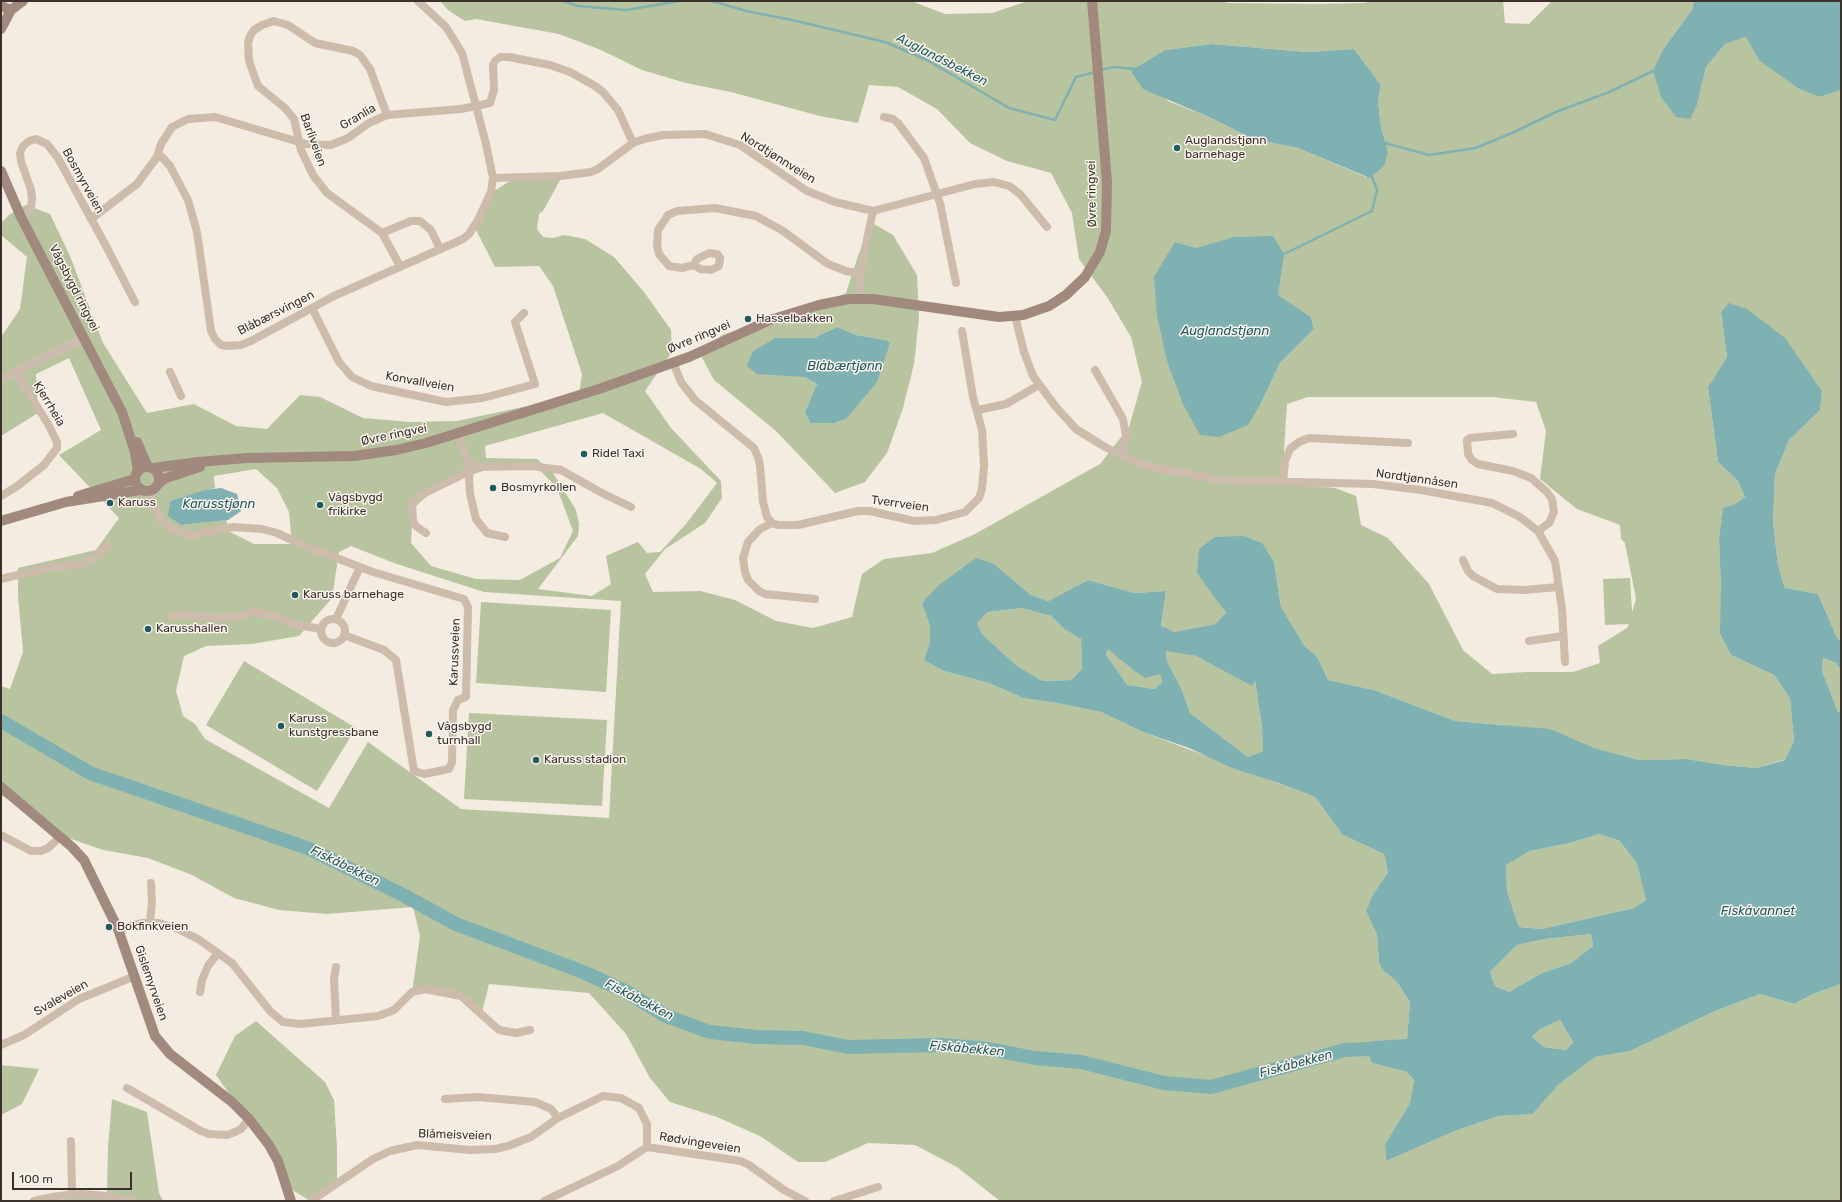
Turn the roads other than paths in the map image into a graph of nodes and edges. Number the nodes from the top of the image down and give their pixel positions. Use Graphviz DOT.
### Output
graph roads {
  1 [pos="23,1"];
  2 [pos="418,1"];
  3 [pos="1092,1"];
  4 [pos="1,6"];
  5 [pos="11,10"];
  6 [pos="2,23"];
  7 [pos="477,106"];
  8 [pos="387,115"];
  9 [pos="884,117"];
  10 [pos="300,142"];
  11 [pos="633,144"];
  12 [pos="157,157"];
  13 [pos="1,171"];
  14 [pos="493,178"];
  15 [pos="938,195"];
  16 [pos="873,212"];
  17 [pos="22,217"];
  18 [pos="91,219"];
  19 [pos="1047,228"];
  20 [pos="382,233"];
  21 [pos="440,249"];
  22 [pos="694,265"];
  23 [pos="400,266"];
  24 [pos="861,274"];
  25 [pos="956,283"];
  26 [pos="859,298"];
  27 [pos="134,302"];
  28 [pos="312,308"];
  29 [pos="524,313"];
  30 [pos="1015,316"];
  31 [pos="962,331"];
  32 [pos="84,338"];
  33 [pos="673,362"];
  34 [pos="1095,370"];
  35 [pos="16,372"];
  36 [pos="170,372"];
  37 [pos="1,379"];
  38 [pos="1040,385"];
  39 [pos="181,396"];
  40 [pos="978,410"];
  41 [pos="124,418"];
  42 [pos="457,433"];
  43 [pos="1513,434"];
  44 [pos="1408,443"];
  45 [pos="1121,454"];
  46 [pos="229,460"];
  47 [pos="471,467"];
  48 [pos="151,468"];
  49 [pos="136,475"];
  50 [pos="1283,482"];
  51 [pos="159,483"];
  52 [pos="145,490"];
  53 [pos="1,496"];
  54 [pos="66,502"];
  55 [pos="631,507"];
  56 [pos="1,521"];
  57 [pos="772,523"];
  58 [pos="1538,530"];
  59 [pos="426,533"];
  60 [pos="505,538"];
  61 [pos="110,545"];
  62 [pos="1463,560"];
  63 [pos="360,567"];
  64 [pos="1,579"];
  65 [pos="1558,587"];
  66 [pos="815,599"];
  67 [pos="172,618"];
  68 [pos="336,619"];
  69 [pos="321,629"];
  70 [pos="344,635"];
  71 [pos="1563,636"];
  72 [pos="1529,641"];
  73 [pos="1564,662"];
  74 [pos="1,787"];
  75 [pos="1,835"];
  76 [pos="60,837"];
  77 [pos="151,884"];
  78 [pos="150,922"];
  79 [pos="118,929"];
  80 [pos="217,954"];
  81 [pos="336,967"];
  82 [pos="135,976"];
  83 [pos="200,992"];
  84 [pos="336,1020"];
  85 [pos="530,1030"];
  86 [pos="1,1045"];
  87 [pos="127,1088"];
  88 [pos="445,1099"];
  89 [pos="558,1118"];
  90 [pos="249,1119"];
  91 [pos="71,1141"];
  92 [pos="647,1147"];
  93 [pos="878,1187"];
  94 [pos="72,1194"];
  95 [pos="34,1201"];
  96 [pos="132,1201"];
  97 [pos="291,1201"];
  98 [pos="311,1201"];
  99 [pos="544,1201"];
  100 [pos="805,1201"];
  101 [pos="834,1201"];
  1 -- 5 [label="street"];
  2 -- 7 [label="street, Blåbærsvingen"];
  3 -- 30 [label="street, Øvre ringvei"];
  4 -- 5 [label="street"];
  5 -- 6 [label="street"];
  7 -- 8 [label="street, Granlia"];
  7 -- 11 [label="street, Granlia"];
  7 -- 14 [label="street, Blåbærsvingen"];
  8 -- 10 [label="street, Granlia"];
  8 -- 10 [label="street, Barliveien"];
  9 -- 15 [label="street"];
  10 -- 12 [label="street, Granlia"];
  10 -- 20 [label="street, Barliveien"];
  11 -- 14 [label="street, Nordtjønnveien"];
  11 -- 16 [label="street, Nordtjønnveien"];
  12 -- 18 [label="street, Granlia"];
  12 -- 28 [label="street, Blåbærsvingen"];
  13 -- 17 [label="street, Vågsbygd ringvei"];
  14 -- 21 [label="street, Blåbærsvingen"];
  15 -- 16 [label="street, Nordtjønnveien"];
  15 -- 19 [label="street, Nordtjønnveien"];
  15 -- 25 [label="street"];
  16 -- 24 [label="street"];
  17 -- 18 [label="street, Bosmyrveien"];
  17 -- 32 [label="street, Vågsbygd ringvei"];
  18 -- 27 [label="street, Bosmyrveien"];
  20 -- 21 [label="street"];
  20 -- 23 [label="street, Barliveien"];
  21 -- 23 [label="street, Blåbærsvingen"];
  22 -- 24 [label="street"];
  23 -- 28 [label="street, Blåbærsvingen"];
  24 -- 26 [label="street"];
  26 -- 30 [label="street, Øvre ringvei"];
  26 -- 33 [label="street, Øvre ringvei"];
  28 -- 29 [label="street, Konvallveien"];
  30 -- 38 [label="street, Nordtjønnåsen"];
  31 -- 40 [label="street, Tverrveien"];
  32 -- 35 [label="street, Kjerrheia"];
  32 -- 41 [label="street, Vågsbygd ringvei"];
  33 -- 42 [label="street, Øvre ringvei"];
  33 -- 57 [label="street"];
  34 -- 45 [label="street"];
  35 -- 37 [label="street, Kjerrheia"];
  35 -- 53 [label="street, Kjerrheia"];
  36 -- 39 [label="street"];
  38 -- 40 [label="street"];
  38 -- 45 [label="street, Nordtjønnåsen"];
  40 -- 57 [label="street, Tverrveien"];
  41 -- 48 [label="street, Vågsbygd ringvei"];
  41 -- 49 [label="street, Vågsbygd ringvei"];
  42 -- 46 [label="street, Øvre ringvei"];
  42 -- 47 [label="street"];
  43 -- 58 [label="street"];
  44 -- 50 [label="street"];
  45 -- 50 [label="street, Nordtjønnåsen"];
  46 -- 48 [label="street, Øvre ringvei"];
  46 -- 51 [label="street, Øvre ringvei"];
  47 -- 55 [label="street"];
  47 -- 59 [label="street"];
  47 -- 60 [label="street"];
  48 -- 49 [label="street"];
  48 -- 51 [label="street"];
  49 -- 52 [label="street"];
  49 -- 54 [label="street"];
  50 -- 58 [label="street, Nordtjønnåsen"];
  51 -- 52 [label="street"];
  52 -- 54 [label="street"];
  52 -- 63 [label="street, Karussveien"];
  54 -- 56 [label="street"];
  57 -- 66 [label="street"];
  58 -- 65 [label="street, Nordtjønnåsen"];
  61 -- 64 [label="street"];
  62 -- 65 [label="street"];
  63 -- 68 [label="street"];
  63 -- 70 [label="street, Karussveien"];
  65 -- 71 [label="street, Nordtjønnåsen"];
  67 -- 69 [label="street"];
  68 -- 69 [label="street"];
  68 -- 70 [label="street"];
  69 -- 70 [label="street"];
  71 -- 72 [label="street"];
  71 -- 73 [label="street, Nordtjønnåsen"];
  74 -- 76 [label="street, Gislemyrveien"];
  75 -- 76 [label="street"];
  76 -- 79 [label="street, Gislemyrveien"];
  77 -- 78 [label="street"];
  78 -- 79 [label="street"];
  78 -- 80 [label="street"];
  79 -- 82 [label="street, Gislemyrveien"];
  80 -- 83 [label="street"];
  80 -- 84 [label="street"];
  81 -- 84 [label="street"];
  82 -- 86 [label="street, Svaleveien"];
  82 -- 90 [label="street, Gislemyrveien"];
  84 -- 85 [label="street"];
  87 -- 90 [label="street"];
  88 -- 89 [label="street"];
  89 -- 92 [label="street, Blåmeisveien"];
  89 -- 98 [label="street, Blåmeisveien"];
  90 -- 97 [label="street, Gislemyrveien"];
  91 -- 94 [label="street"];
  92 -- 99 [label="street, Rødvingeveien"];
  92 -- 100 [label="street, Rødvingeveien"];
  93 -- 101 [label="street"];
  94 -- 95 [label="street"];
  94 -- 96 [label="street"];
}
